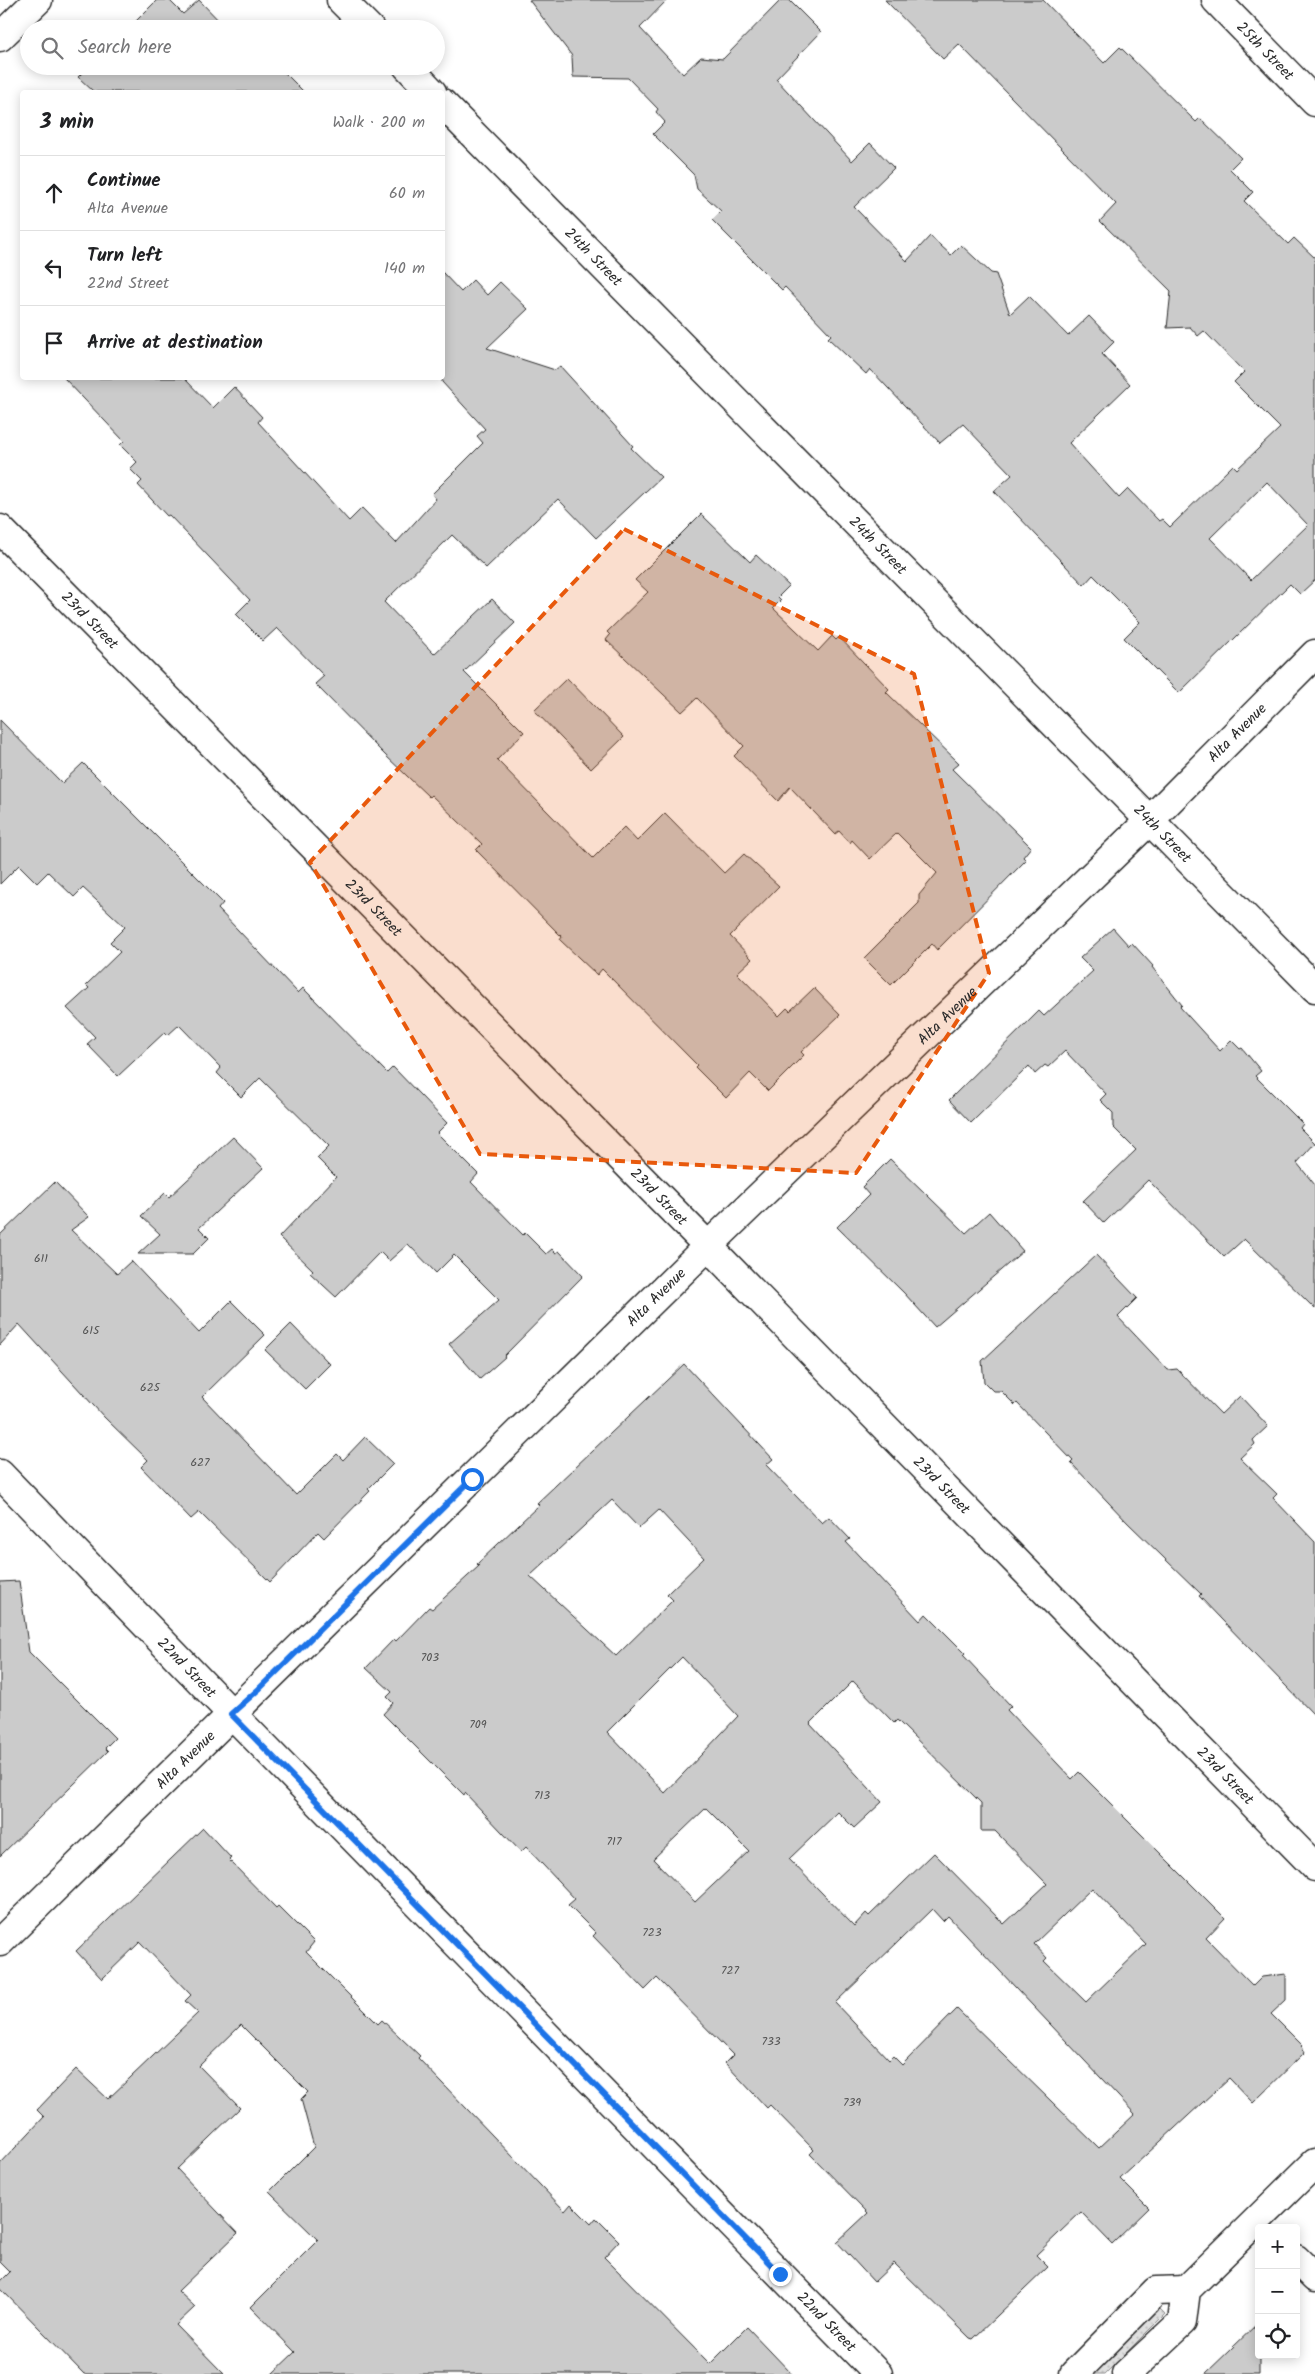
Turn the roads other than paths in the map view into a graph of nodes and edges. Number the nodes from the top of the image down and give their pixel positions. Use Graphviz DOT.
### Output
graph roads {
  1 [pos="38,0"];
  2 [pos="341,0"];
  3 [pos="1216,0"];
  4 [pos="361,20"];
  5 [pos="0,37"];
  6 [pos="415,75"];
  7 [pos="430,90"];
  8 [pos="1315,102"];
  9 [pos="445,106"];
  10 [pos="0,529"];
  11 [pos="1315,654"];
  12 [pos="1150,820"];
  13 [pos="1315,988"];
  14 [pos="708,1246"];
  15 [pos="0,1474"];
  16 [pos="231,1714"];
  17 [pos="1315,1867"];
  18 [pos="0,1942"];
  19 [pos="1315,2163"];
  20 [pos="1261,2224"];
  21 [pos="1255,2229"];
  22 [pos="1300,2263"];
  23 [pos="1315,2278"];
  24 [pos="1186,2290"];
  25 [pos="878,2374"];
  26 [pos="1074,2374"];
  27 [pos="1126,2374"];
  1 -- 5 [label="street"];
  2 -- 4 [label="street"];
  3 -- 8 [label="street, 25th Street"];
  6 -- 7 [label="street"];
  9 -- 12 [label="street, 24th Street"];
  10 -- 14 [label="street, 23rd Street"];
  11 -- 12 [label="street, Alta Avenue"];
  12 -- 13 [label="street, 24th Street"];
  12 -- 14 [label="street, Alta Avenue"];
  14 -- 16 [label="street, Alta Avenue"];
  14 -- 17 [label="street, 23rd Street"];
  15 -- 16 [label="street, 22nd Street"];
  16 -- 18 [label="street, Alta Avenue"];
  16 -- 25 [label="street, 22nd Street"];
  19 -- 20 [label="street"];
  21 -- 24 [label="street"];
  22 -- 23 [label="street"];
  24 -- 26 [label="street"];
  24 -- 27 [label="street"];
}
